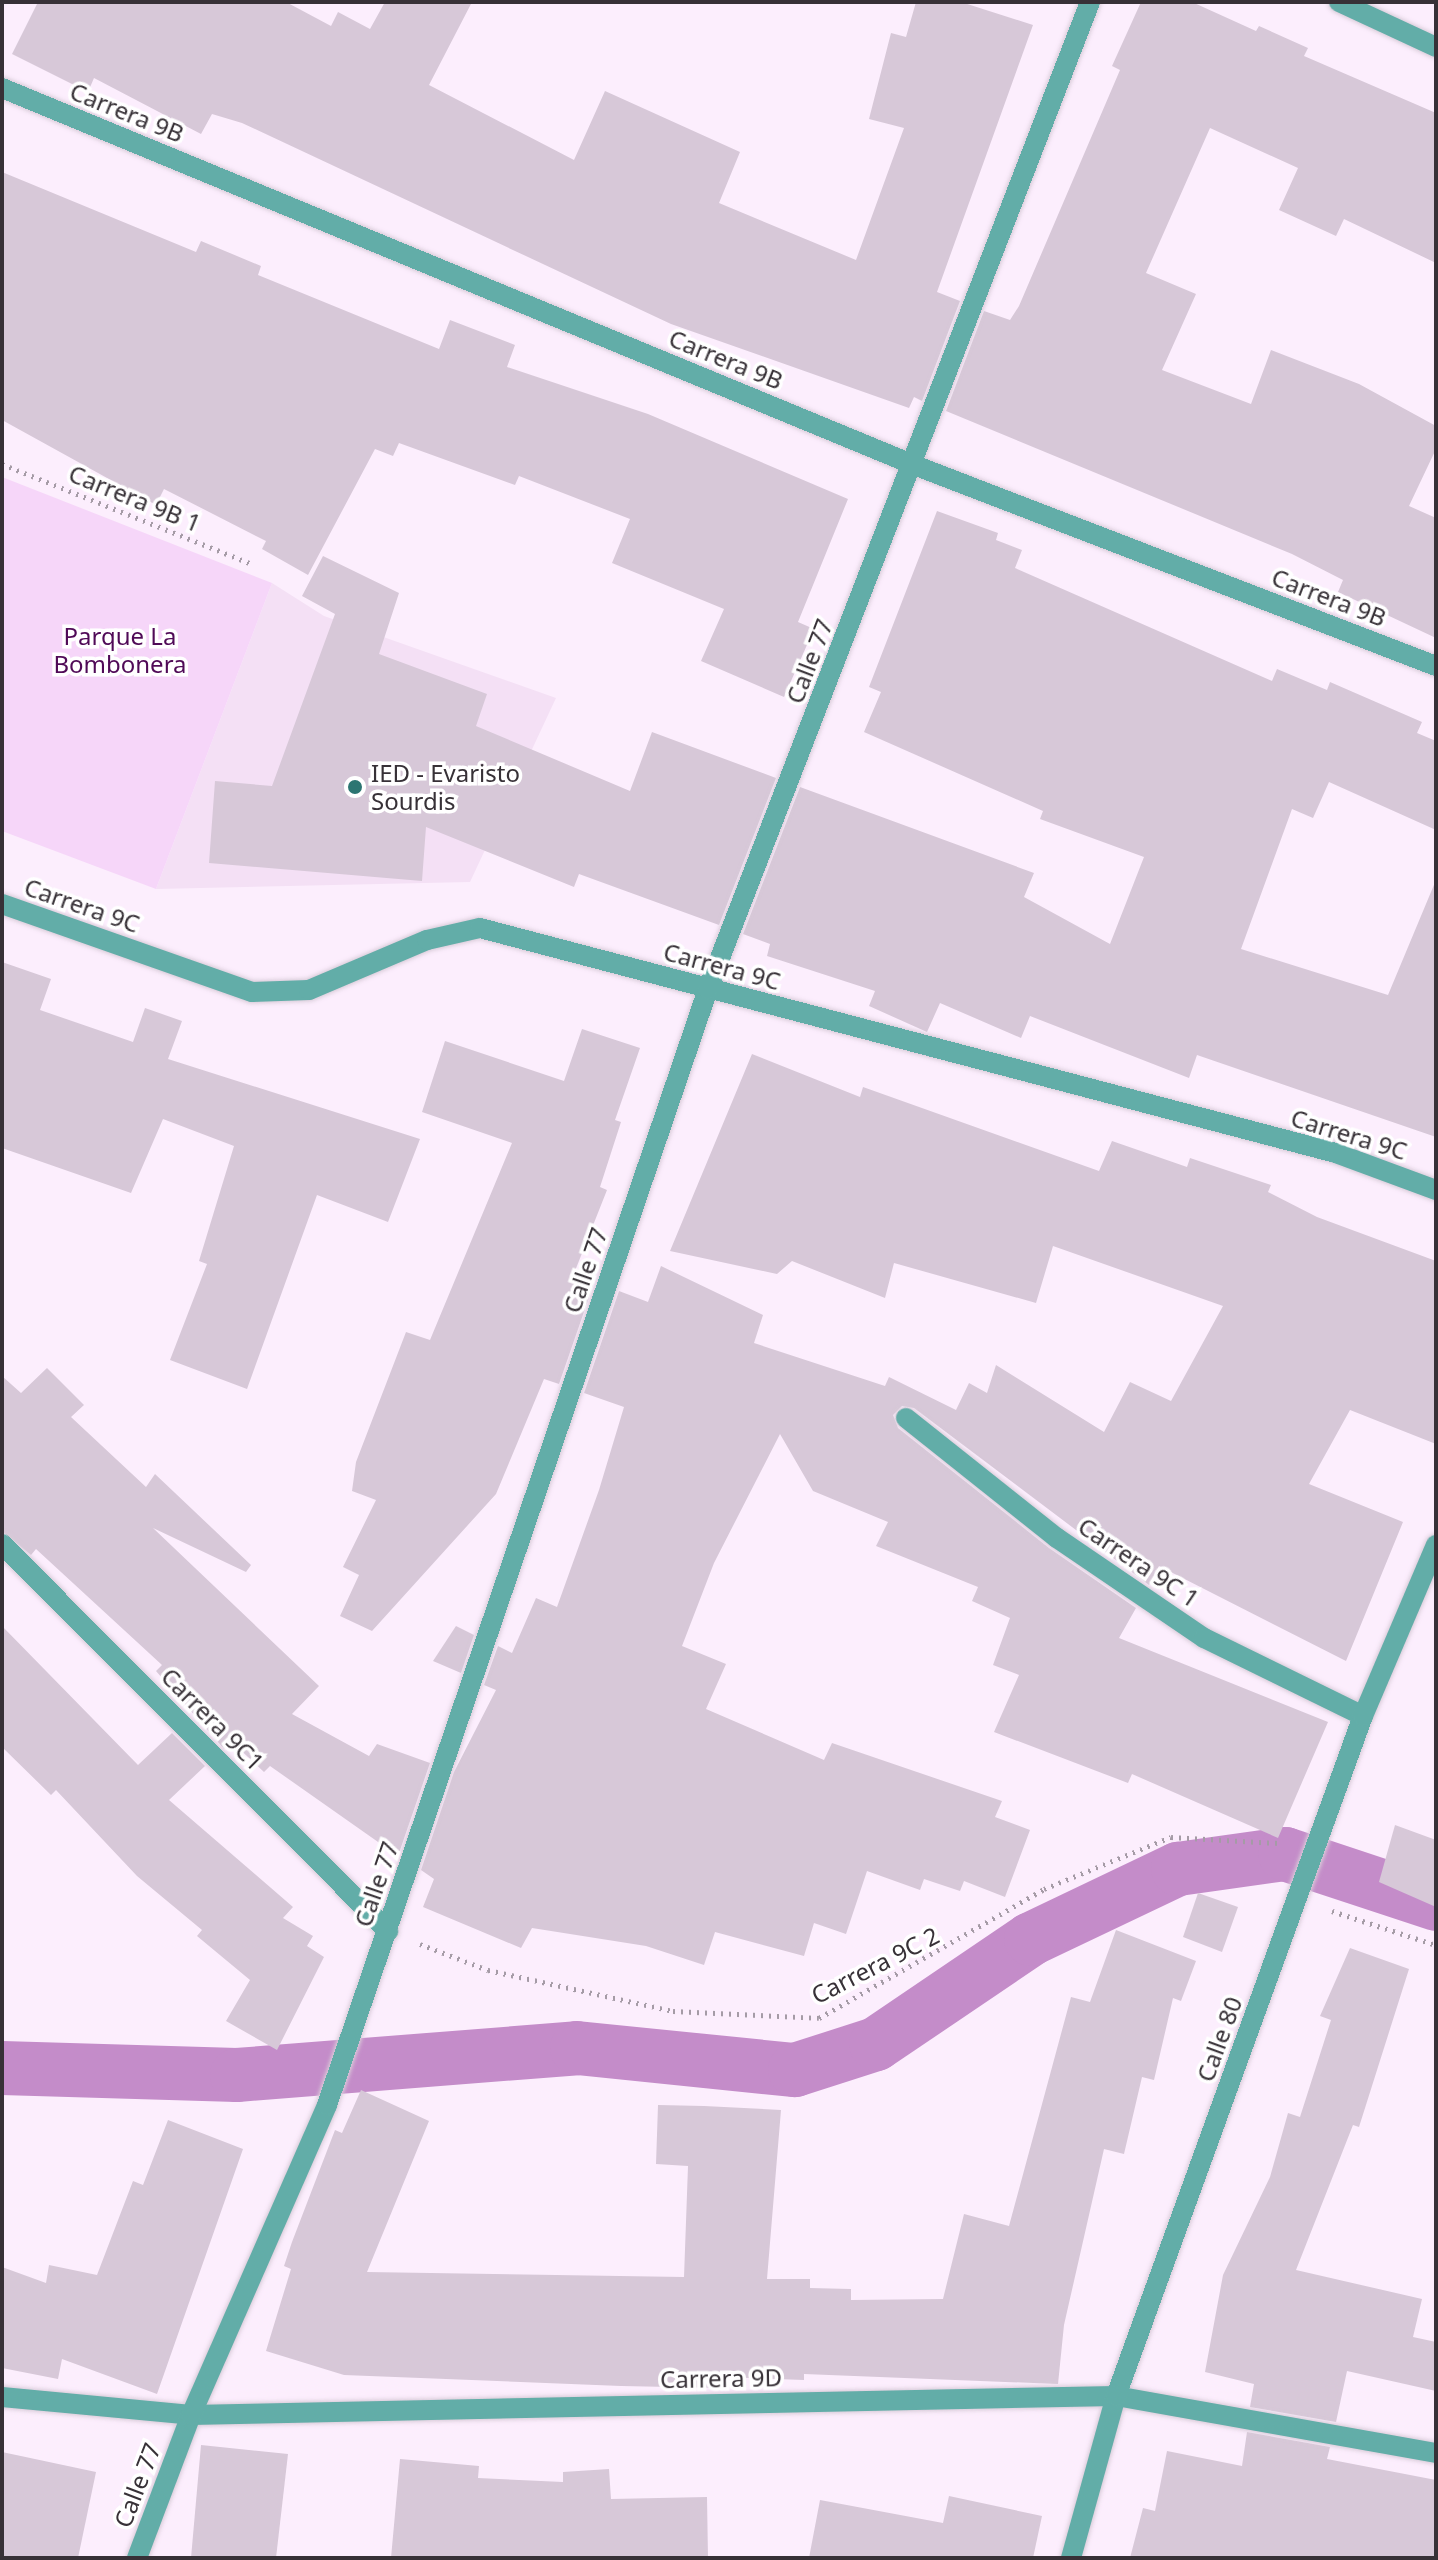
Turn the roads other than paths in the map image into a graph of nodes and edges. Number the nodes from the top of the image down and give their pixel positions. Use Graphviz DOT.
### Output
graph roads {
  1 [pos="1090,2"];
  2 [pos="1339,2"];
  3 [pos="1436,47"];
  4 [pos="2,88"];
  5 [pos="914,465"];
  6 [pos="1436,666"];
  7 [pos="2,904"];
  8 [pos="708,989"];
  9 [pos="1436,1190"];
  10 [pos="906,1418"];
  11 [pos="2,1544"];
  12 [pos="1436,1545"];
  13 [pos="1363,1716"];
  14 [pos="388,1931"];
  15 [pos="1116,2396"];
  16 [pos="2,2397"];
  17 [pos="191,2415"];
  18 [pos="1436,2453"];
  19 [pos="137,2558"];
  20 [pos="1071,2558"];
  1 -- 5 [label="street, Calle 77"];
  2 -- 3 [label="street"];
  4 -- 5 [label="street, Carrera 9B"];
  5 -- 6 [label="street, Carrera 9B"];
  5 -- 8 [label="street, Calle 77"];
  7 -- 8 [label="street, Carrera 9C"];
  8 -- 9 [label="street, Carrera 9C"];
  8 -- 14 [label="street, Calle 77"];
  10 -- 13 [label="street, Carrera 9C 1"];
  11 -- 14 [label="street, Carrera 9C1"];
  12 -- 13 [label="street, Calle 80"];
  13 -- 15 [label="street, Calle 80"];
  14 -- 17 [label="street, Calle 77"];
  15 -- 17 [label="street, Carrera 9D"];
  15 -- 18 [label="street, Carrera 9D"];
  15 -- 20 [label="street, Calle 80"];
  16 -- 17 [label="street, Carrera 9D"];
  17 -- 19 [label="street, Calle 77"];
}
